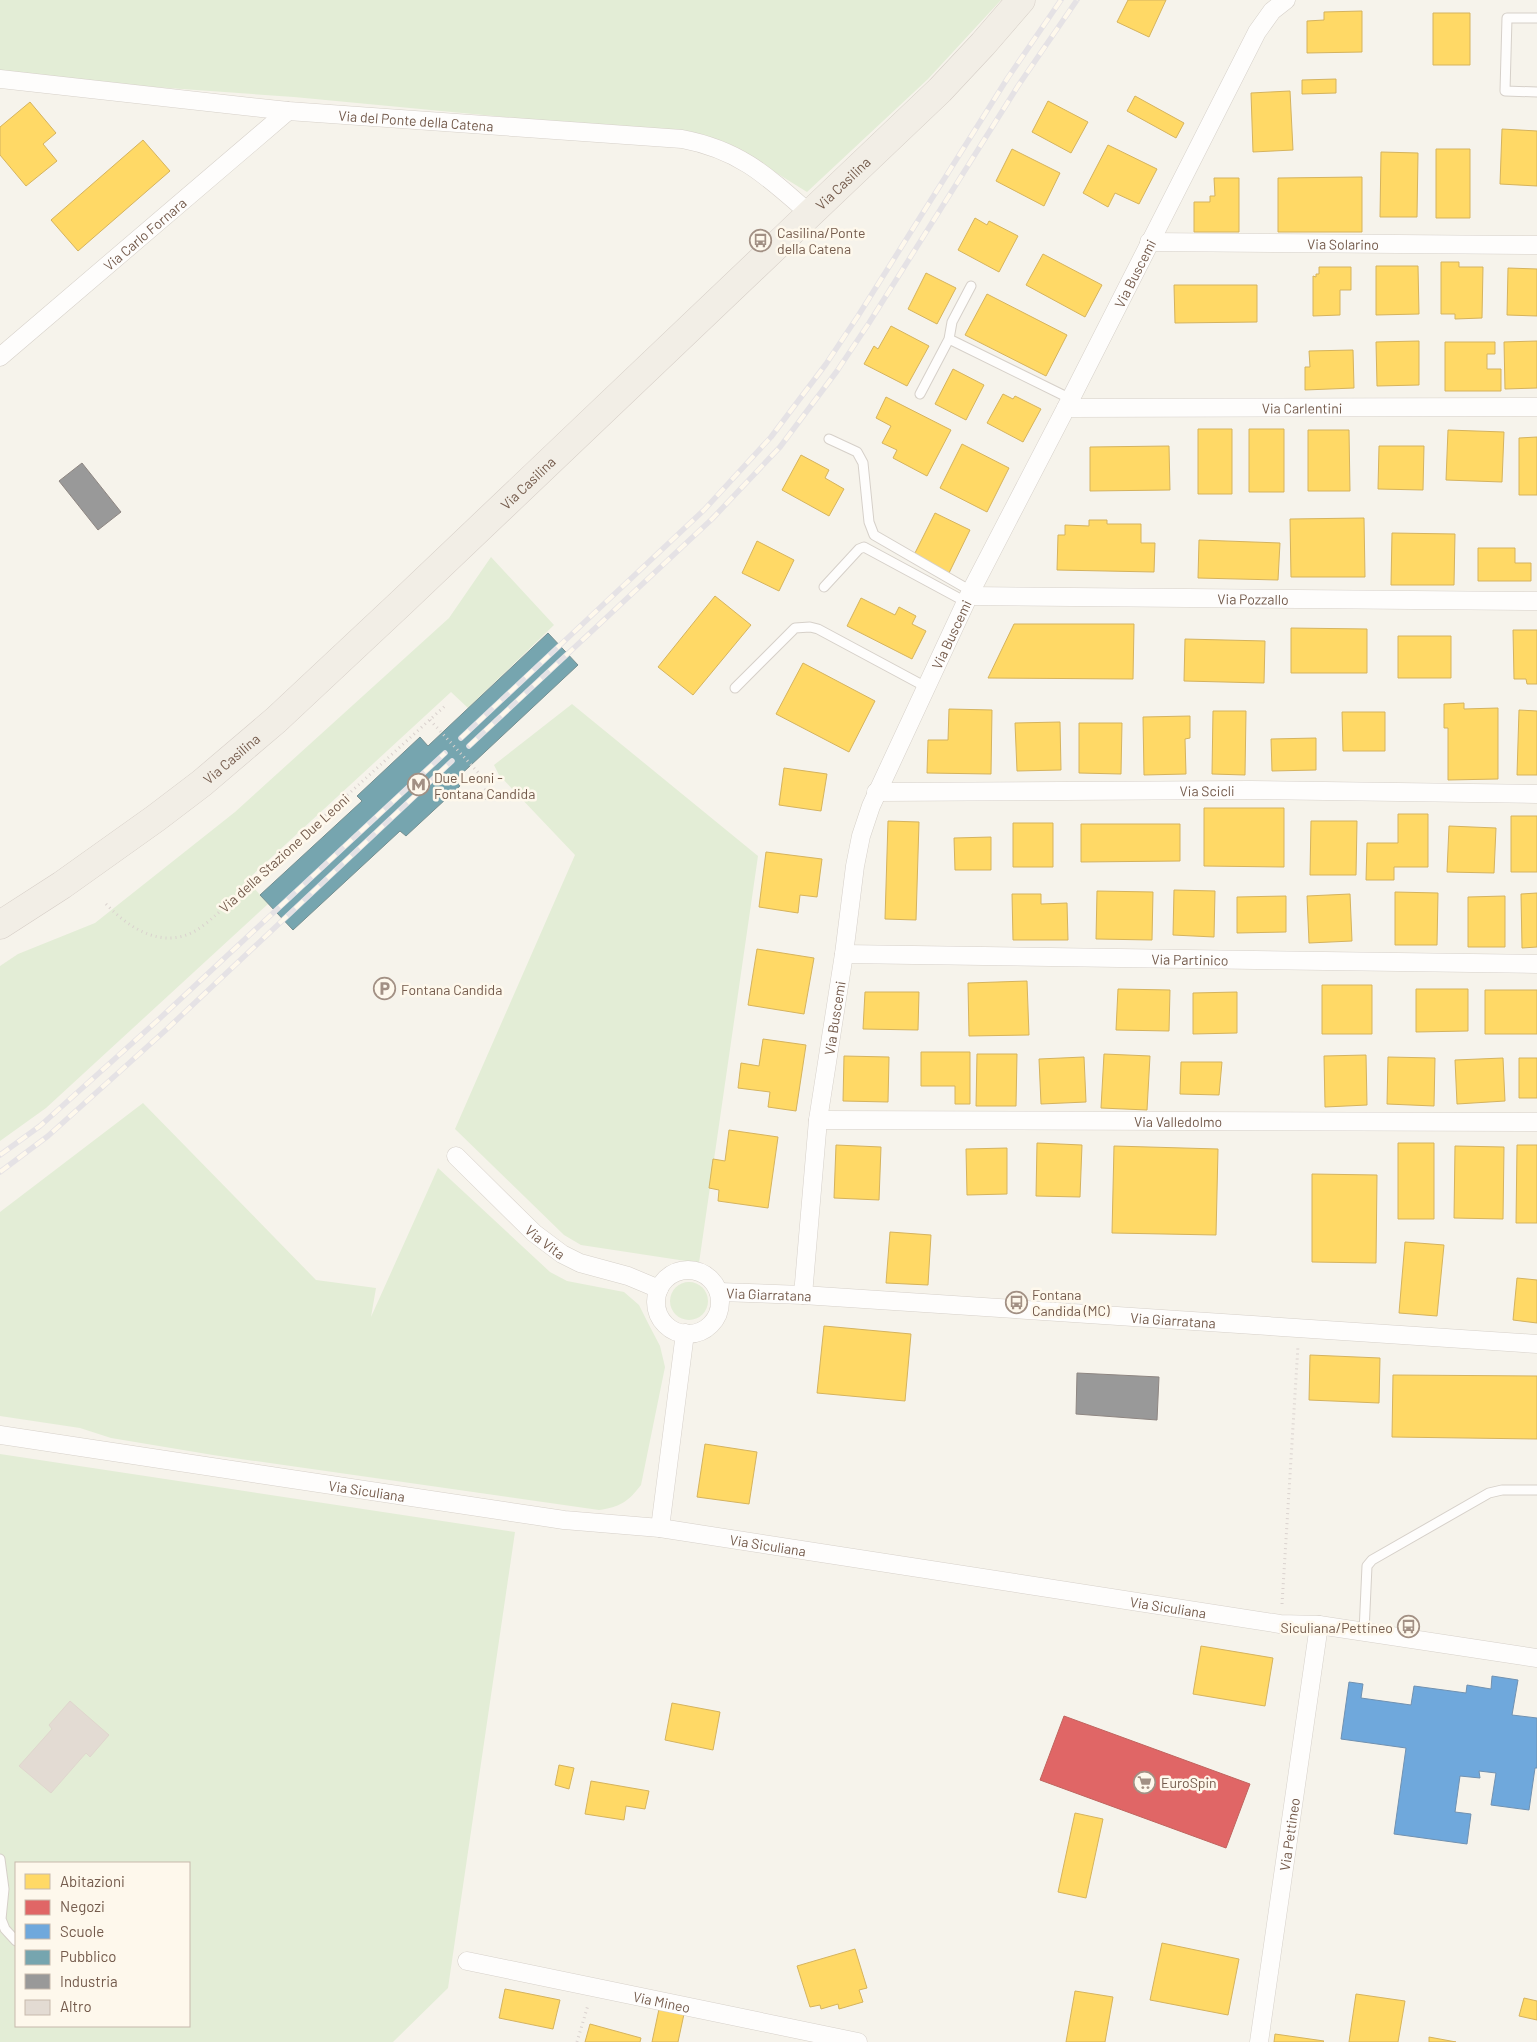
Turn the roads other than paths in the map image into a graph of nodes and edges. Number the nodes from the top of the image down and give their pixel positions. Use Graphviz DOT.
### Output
graph roads {
  1 [pos="1020,0"];
  2 [pos="1286,0"];
  3 [pos="1537,18"];
  4 [pos="0,79"];
  5 [pos="1537,92"];
  6 [pos="288,110"];
  7 [pos="810,214"];
  8 [pos="1149,242"];
  9 [pos="1537,245"];
  10 [pos="971,286"];
  11 [pos="949,338"];
  12 [pos="0,356"];
  13 [pos="920,394"];
  14 [pos="1068,404"];
  15 [pos="1537,407"];
  16 [pos="829,439"];
  17 [pos="824,587"];
  18 [pos="969,596"];
  19 [pos="1537,602"];
  20 [pos="926,687"];
  21 [pos="735,688"];
  22 [pos="876,792"];
  23 [pos="1537,794"];
  24 [pos="0,925"];
  25 [pos="844,954"];
  26 [pos="1537,964"];
  27 [pos="818,1120"];
  28 [pos="1537,1122"];
  29 [pos="456,1156"];
  30 [pos="659,1289"];
  31 [pos="719,1292"];
  32 [pos="803,1295"];
  33 [pos="685,1333"];
  34 [pos="1537,1344"];
  35 [pos="0,1435"];
  36 [pos="1537,1490"];
  37 [pos="660,1528"];
  38 [pos="1319,1625"];
  39 [pos="1364,1632"];
  40 [pos="1537,1658"];
  41 [pos="0,1859"];
  42 [pos="15,1940"];
  43 [pos="467,1961"];
  44 [pos="858,2042"];
  45 [pos="1259,2042"];
  1 -- 7 [label="main road, Via Casilina"];
  2 -- 8 [label="street, Via Buscemi"];
  3 -- 5 [label="lane"];
  4 -- 6 [label="street, Via del Ponte della Catena"];
  6 -- 7 [label="street, Via del Ponte della Catena"];
  6 -- 12 [label="street, Via Carlo Fornara"];
  7 -- 24 [label="main road, Via Casilina"];
  8 -- 9 [label="street, Via Solarino"];
  8 -- 14 [label="street, Via Buscemi"];
  10 -- 11 [label="lane"];
  11 -- 13 [label="lane"];
  11 -- 14 [label="lane"];
  14 -- 15 [label="street, Via Carlentini"];
  14 -- 18 [label="street, Via Buscemi"];
  16 -- 18 [label="lane"];
  17 -- 18 [label="lane"];
  18 -- 19 [label="street, Via Pozzallo"];
  18 -- 20 [label="street, Via Buscemi"];
  20 -- 21 [label="lane"];
  20 -- 22 [label="street, Via Buscemi"];
  22 -- 23 [label="street, Via Scicli"];
  22 -- 25 [label="street, Via Buscemi"];
  25 -- 26 [label="street, Via Partinico"];
  25 -- 27 [label="street, Via Buscemi"];
  27 -- 28 [label="street, Via Valledolmo"];
  27 -- 32 [label="street, Via Buscemi"];
  29 -- 30 [label="street, Via Vita"];
  30 -- 31 [label="street"];
  30 -- 33 [label="street"];
  31 -- 32 [label="street, Via Giarratana"];
  31 -- 33 [label="street"];
  32 -- 34 [label="street, Via Giarratana"];
  33 -- 37 [label="street"];
  35 -- 37 [label="street, Via Siculiana"];
  36 -- 39 [label="lane"];
  37 -- 38 [label="street, Via Siculiana"];
  38 -- 39 [label="street, Via Siculiana"];
  38 -- 45 [label="street, Via Pettineo"];
  39 -- 40 [label="street, Via Siculiana"];
  41 -- 42 [label="lane"];
  43 -- 44 [label="street, Via Mineo"];
}
